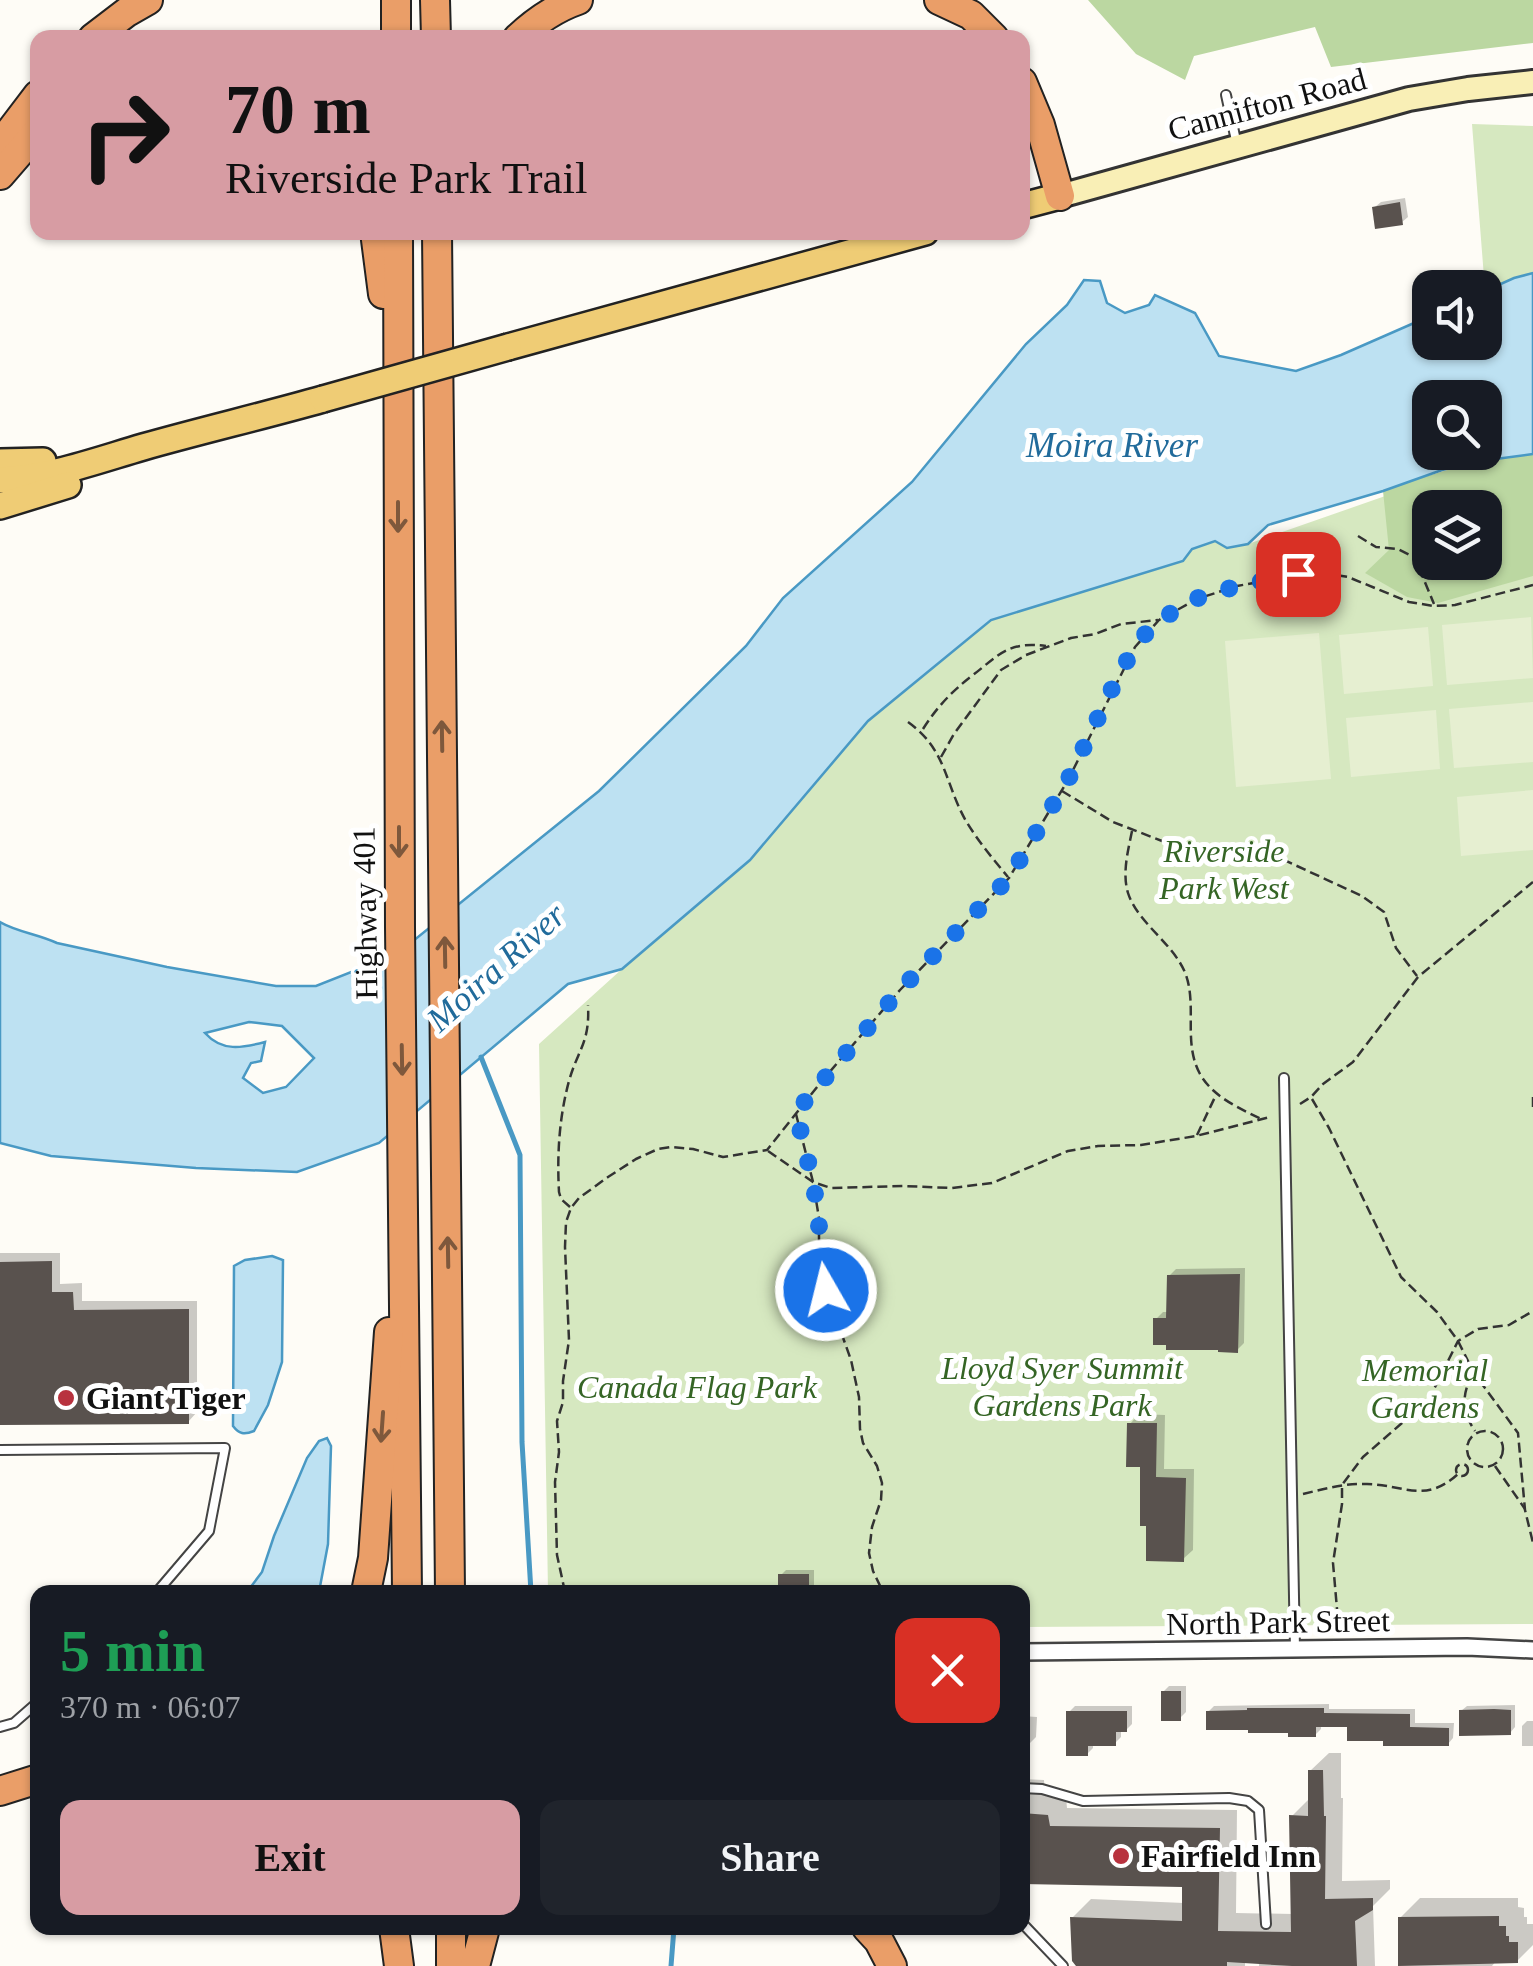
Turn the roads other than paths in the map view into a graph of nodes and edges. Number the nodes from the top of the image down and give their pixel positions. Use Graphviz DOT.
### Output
graph roads {
  1 [pos="148,0"];
  2 [pos="396,0"];
  3 [pos="435,0"];
  4 [pos="578,0"];
  5 [pos="939,0"];
  6 [pos="105,30"];
  7 [pos="396,30"];
  8 [pos="436,30"];
  9 [pos="527,30"];
  10 [pos="986,30"];
  11 [pos="1533,82"];
  12 [pos="1226,95"];
  13 [pos="1030,101"];
  14 [pos="30,104"];
  15 [pos="30,139"];
  16 [pos="0,145"];
  17 [pos="1237,145"];
  18 [pos="0,175"];
  19 [pos="1060,196"];
  20 [pos="1030,204"];
  21 [pos="377,240"];
  22 [pos="398,240"];
  23 [pos="437,240"];
  24 [pos="451,240"];
  25 [pos="896,240"];
  26 [pos="266,416"];
  27 [pos="397,420"];
  28 [pos="142,448"];
  29 [pos="439,451"];
  30 [pos="0,462"];
  31 [pos="0,480"];
  32 [pos="0,506"];
  33 [pos="1284,1078"];
  34 [pos="403,1182"];
  35 [pos="449,1349"];
  36 [pos="0,1450"];
  37 [pos="163,1585"];
  38 [pos="367,1585"];
  39 [pos="408,1585"];
  40 [pos="450,1585"];
  41 [pos="466,1585"];
  42 [pos="1295,1649"];
  43 [pos="1533,1650"];
  44 [pos="1030,1652"];
  45 [pos="30,1709"];
  46 [pos="0,1727"];
  47 [pos="30,1781"];
  48 [pos="1030,1788"];
  49 [pos="0,1791"];
  50 [pos="1266,1924"];
  51 [pos="1030,1932"];
  52 [pos="395,1935"];
  53 [pos="412,1935"];
  54 [pos="451,1935"];
  55 [pos="483,1935"];
  56 [pos="873,1935"];
  57 [pos="891,1964"];
  58 [pos="399,1966"];
  59 [pos="412,1966"];
  60 [pos="451,1966"];
  61 [pos="475,1966"];
  62 [pos="1062,1966"];
  1 -- 6 [label="highway"];
  2 -- 7 [label="highway"];
  3 -- 8 [label="highway"];
  4 -- 9 [label="highway"];
  5 -- 10 [label="highway"];
  11 -- 17 [label="main road, Cannifton Road"];
  12 -- 17 [label="lane"];
  13 -- 19 [label="highway"];
  14 -- 16 [label="highway"];
  15 -- 18 [label="highway"];
  17 -- 19 [label="main road, Cannifton Road"];
  19 -- 20 [label="main road, Cannifton Road"];
  21 -- 27 [label="highway"];
  22 -- 27 [label="highway, Highway 401"];
  23 -- 29 [label="highway"];
  24 -- 29 [label="highway"];
  25 -- 26 [label="main road, bridge"];
  26 -- 28 [label="main road"];
  26 -- 32 [label="main road"];
  27 -- 34 [label="highway, Highway 401, one-way"];
  28 -- 30 [label="main road"];
  28 -- 31 [label="main road"];
  35 -- 29 [label="highway, one-way"];
  33 -- 42 [label="lane"];
  34 -- 38 [label="highway, one-way"];
  34 -- 39 [label="highway, Highway 401"];
  35 -- 40 [label="highway"];
  35 -- 41 [label="highway"];
  36 -- 37 [label="lane"];
  42 -- 43 [label="street, North Park Street"];
  42 -- 44 [label="street, North Park Street"];
  45 -- 46 [label="lane"];
  47 -- 49 [label="highway"];
  48 -- 50 [label="lane"];
  51 -- 62 [label="lane"];
  52 -- 58 [label="highway"];
  53 -- 59 [label="highway"];
  54 -- 60 [label="highway"];
  55 -- 61 [label="highway"];
  56 -- 57 [label="highway"];
}
